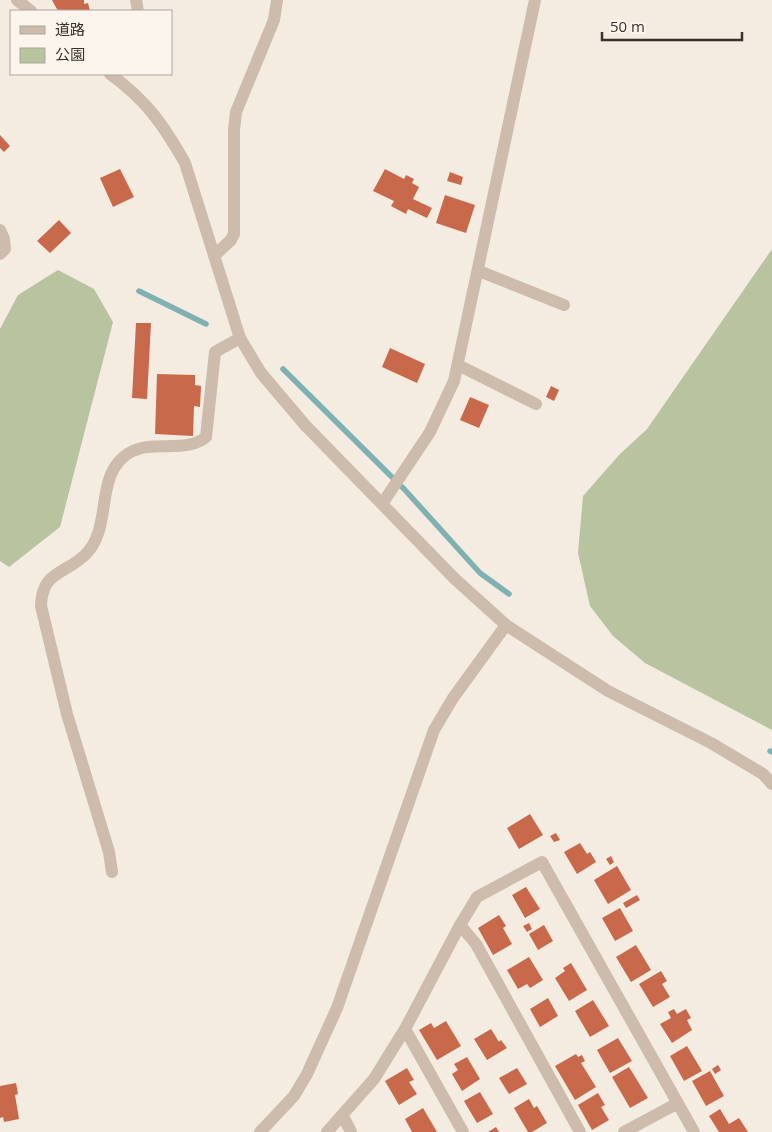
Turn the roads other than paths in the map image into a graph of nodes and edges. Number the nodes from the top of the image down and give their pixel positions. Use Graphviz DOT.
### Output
graph roads {
  1 [pos="17,0"];
  2 [pos="276,0"];
  3 [pos="535,0"];
  4 [pos="30,10"];
  5 [pos="111,75"];
  6 [pos="0,230"];
  7 [pos="2,252"];
  8 [pos="215,255"];
  9 [pos="479,271"];
  10 [pos="564,305"];
  11 [pos="240,338"];
  12 [pos="458,365"];
  13 [pos="536,404"];
  14 [pos="382,504"];
  15 [pos="506,625"];
  16 [pos="772,784"];
  17 [pos="112,872"];
  18 [pos="460,925"];
  19 [pos="405,1029"];
  20 [pos="678,1103"];
  21 [pos="343,1116"];
  22 [pos="260,1132"];
  23 [pos="327,1132"];
  24 [pos="351,1132"];
  25 [pos="463,1132"];
  26 [pos="580,1132"];
  27 [pos="624,1132"];
  28 [pos="694,1132"];
  1 -- 4 [label="street"];
  2 -- 8 [label="street"];
  3 -- 9 [label="street"];
  5 -- 8 [label="street"];
  6 -- 7 [label="street"];
  8 -- 11 [label="street"];
  9 -- 10 [label="street"];
  9 -- 12 [label="street"];
  11 -- 14 [label="street"];
  11 -- 17 [label="street"];
  12 -- 13 [label="street"];
  12 -- 14 [label="street"];
  14 -- 15 [label="street"];
  15 -- 16 [label="street"];
  15 -- 22 [label="street"];
  18 -- 19 [label="street"];
  18 -- 20 [label="street"];
  18 -- 26 [label="street"];
  19 -- 21 [label="street"];
  19 -- 25 [label="street"];
  20 -- 27 [label="street"];
  20 -- 28 [label="street"];
  21 -- 23 [label="street"];
  21 -- 24 [label="street"];
}
